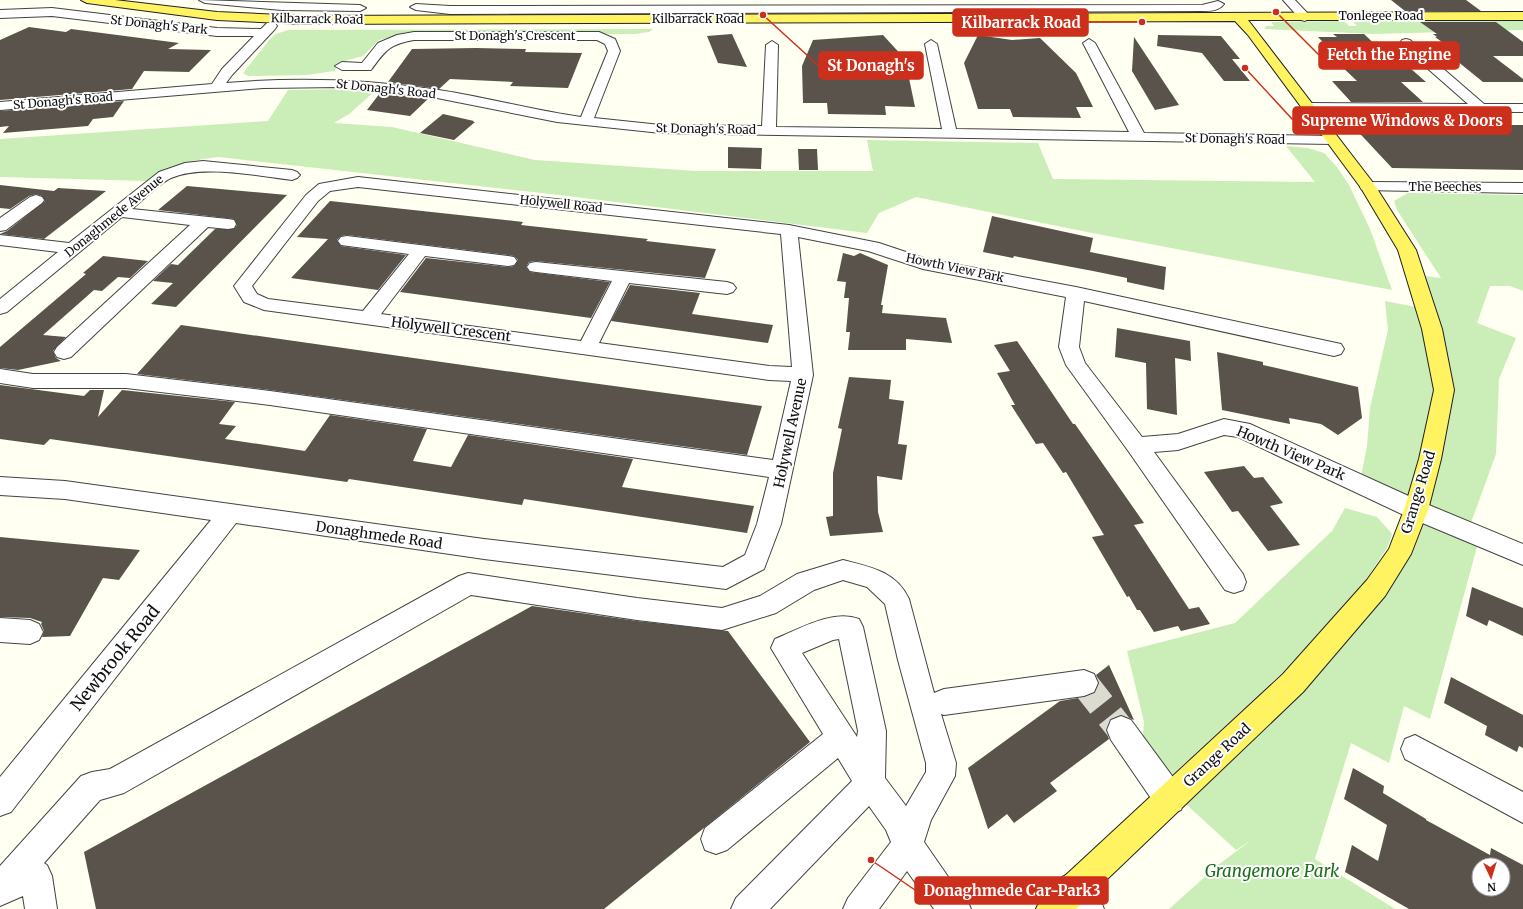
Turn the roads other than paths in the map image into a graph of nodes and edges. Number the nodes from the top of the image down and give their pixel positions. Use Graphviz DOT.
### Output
graph roads {
  1 [pos="87,0"];
  2 [pos="205,0"];
  3 [pos="1289,0"];
  4 [pos="1362,3"];
  5 [pos="364,4"];
  6 [pos="1218,4"];
  7 [pos="1346,5"];
  8 [pos="416,7"];
  9 [pos="1105,8"];
  10 [pos="0,14"];
  11 [pos="549,15"];
  12 [pos="1357,16"];
  13 [pos="1379,16"];
  14 [pos="1523,16"];
  15 [pos="1305,17"];
  16 [pos="1114,18"];
  17 [pos="1239,18"];
  18 [pos="278,19"];
  19 [pos="349,20"];
  20 [pos="265,33"];
  21 [pos="1089,43"];
  22 [pos="1406,43"];
  23 [pos="931,44"];
  24 [pos="772,45"];
  25 [pos="342,66"];
  26 [pos="216,88"];
  27 [pos="0,106"];
  28 [pos="1309,107"];
  29 [pos="1480,107"];
  30 [pos="1523,108"];
  31 [pos="586,122"];
  32 [pos="769,131"];
  33 [pos="950,134"];
  34 [pos="1139,137"];
  35 [pos="1332,140"];
  36 [pos="292,174"];
  37 [pos="334,185"];
  38 [pos="1368,187"];
  39 [pos="1523,188"];
  40 [pos="36,200"];
  41 [pos="117,212"];
  42 [pos="204,221"];
  43 [pos="228,224"];
  44 [pos="0,226"];
  45 [pos="789,230"];
  46 [pos="0,240"];
  47 [pos="347,241"];
  48 [pos="72,249"];
  49 [pos="421,250"];
  50 [pos="508,261"];
  51 [pos="536,267"];
  52 [pos="623,277"];
  53 [pos="727,288"];
  54 [pos="1076,293"];
  55 [pos="0,308"];
  56 [pos="368,318"];
  57 [pos="587,347"];
  58 [pos="1334,349"];
  59 [pos="64,352"];
  60 [pos="803,375"];
  61 [pos="0,376"];
  62 [pos="1137,446"];
  63 [pos="782,470"];
  64 [pos="2,488"];
  65 [pos="1416,510"];
  66 [pos="230,514"];
  67 [pos="1523,555"];
  68 [pos="755,562"];
  69 [pos="1234,582"];
  70 [pos="0,630"];
  71 [pos="30,632"];
  72 [pos="1084,683"];
  73 [pos="944,702"];
  74 [pos="1121,730"];
  75 [pos="841,737"];
  76 [pos="1415,749"];
  77 [pos="870,783"];
  78 [pos="1170,799"];
  79 [pos="0,801"];
  80 [pos="1523,808"];
  81 [pos="716,839"];
  82 [pos="908,845"];
  83 [pos="1,888"];
  84 [pos="1071,902"];
  85 [pos="41,909"];
  86 [pos="747,909"];
  87 [pos="859,909"];
  88 [pos="955,909"];
  1 -- 18 [label="main road, Kilbarrack Road"];
  2 -- 5 [label="street, Kilbarrack Road"];
  3 -- 15 [label="street"];
  4 -- 13 [label="main road"];
  5 -- 19 [label="street"];
  6 -- 9 [label="street, Kilbarrack Road"];
  7 -- 12 [label="main road"];
  8 -- 11 [label="street, Kilbarrack Road"];
  9 -- 11 [label="street, Kilbarrack Road"];
  9 -- 16 [label="street"];
  10 -- 20 [label="street, St Donagh's Park"];
  11 -- 16 [label="main road, Kilbarrack Road"];
  11 -- 19 [label="main road, Kilbarrack Road"];
  12 -- 13 [label="main road, Tonlegee Road"];
  12 -- 15 [label="main road, Tonlegee Road"];
  13 -- 14 [label="main road, Tonlegee Road"];
  15 -- 17 [label="main road, Tonlegee Road"];
  16 -- 17 [label="main road, Kilbarrack Road"];
  17 -- 28 [label="main road, Grange Road"];
  18 -- 19 [label="main road, Kilbarrack Road"];
  18 -- 20 [label="street"];
  20 -- 26 [label="street"];
  21 -- 34 [label="street"];
  22 -- 29 [label="street"];
  23 -- 33 [label="street"];
  24 -- 32 [label="street, St Donagh's Road"];
  25 -- 31 [label="street, St Donagh's Crescent"];
  26 -- 27 [label="street, St Donagh's Road"];
  26 -- 31 [label="street, St Donagh's Road"];
  28 -- 29 [label="street"];
  28 -- 35 [label="main road, Grange Road"];
  29 -- 30 [label="street"];
  31 -- 32 [label="street, St Donagh's Road"];
  32 -- 33 [label="street, St Donagh's Road"];
  33 -- 34 [label="street, St Donagh's Road"];
  34 -- 35 [label="street, St Donagh's Road"];
  35 -- 38 [label="main road, Grange Road"];
  36 -- 41 [label="street, Donaghmede Avenue"];
  37 -- 45 [label="street, Holywell Road"];
  37 -- 56 [label="street, Holywell Crescent"];
  38 -- 39 [label="street, The Beeches"];
  38 -- 65 [label="main road, Grange Road"];
  40 -- 44 [label="street"];
  41 -- 42 [label="street"];
  41 -- 48 [label="street, Donaghmede Avenue"];
  42 -- 43 [label="street"];
  42 -- 59 [label="street"];
  45 -- 54 [label="street, Howth View Park"];
  45 -- 60 [label="street, Holywell Avenue"];
  46 -- 48 [label="street"];
  47 -- 49 [label="street"];
  48 -- 55 [label="street, Donaghmede Avenue"];
  49 -- 50 [label="street"];
  49 -- 56 [label="street"];
  51 -- 52 [label="street"];
  52 -- 53 [label="street"];
  52 -- 57 [label="street"];
  54 -- 58 [label="street, Howth View Park"];
  54 -- 62 [label="street"];
  56 -- 57 [label="street, Holywell Crescent"];
  57 -- 60 [label="street, Holywell Crescent"];
  60 -- 63 [label="street, Holywell Avenue"];
  61 -- 63 [label="street"];
  62 -- 65 [label="street, Howth View Park"];
  62 -- 69 [label="street"];
  63 -- 68 [label="street, Holywell Avenue"];
  64 -- 66 [label="street, Donaghmede Road"];
  65 -- 67 [label="street, Howth View Park"];
  65 -- 78 [label="main road, Grange Road"];
  66 -- 68 [label="street, Donaghmede Road"];
  66 -- 79 [label="street, Newbrook Road"];
  70 -- 71 [label="street"];
  72 -- 73 [label="street"];
  74 -- 78 [label="street"];
  75 -- 77 [label="street"];
  75 -- 77 [label="street"];
  75 -- 81 [label="street"];
  76 -- 80 [label="street"];
  77 -- 82 [label="street"];
  77 -- 86 [label="street"];
  78 -- 84 [label="main road, Grange Road"];
  82 -- 83 [label="street"];
  82 -- 87 [label="street"];
  82 -- 88 [label="street"];
  83 -- 85 [label="street"];
}
